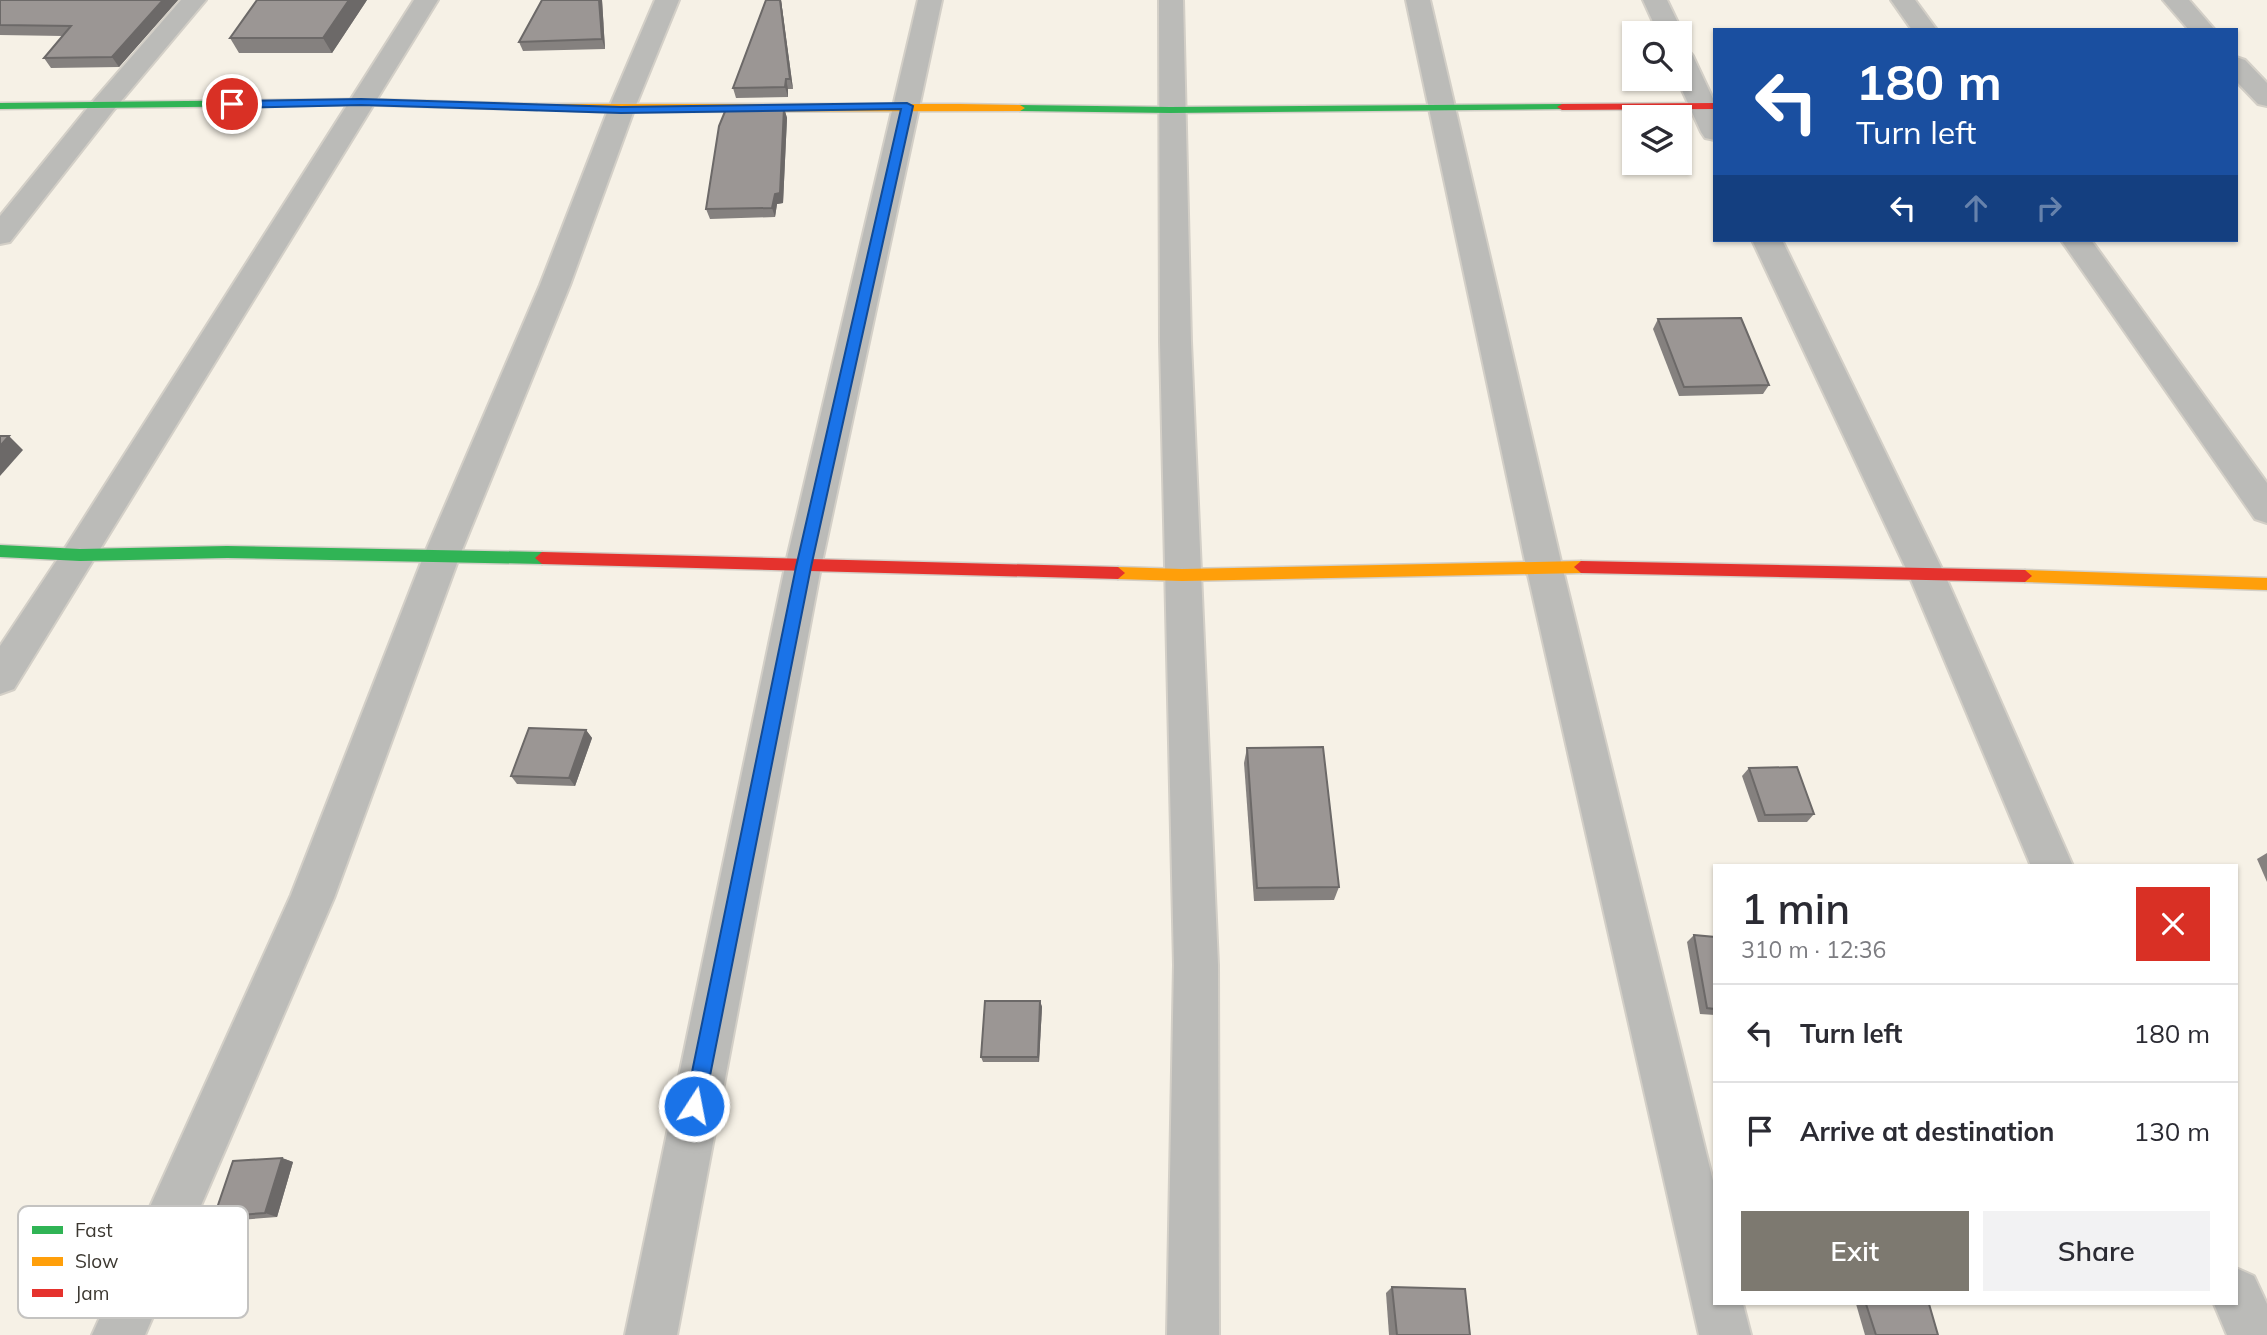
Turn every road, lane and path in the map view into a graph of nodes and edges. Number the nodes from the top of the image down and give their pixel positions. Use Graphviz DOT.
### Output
graph roads {
  1 [pos="194,0"];
  2 [pos="426,0"];
  3 [pos="667,0"];
  4 [pos="930,0"];
  5 [pos="1171,0"];
  6 [pos="1418,0"];
  7 [pos="1655,0"];
  8 [pos="1903,0"];
  9 [pos="2175,0"];
  10 [pos="1665,21"];
  11 [pos="1924,28"];
  12 [pos="2201,28"];
  13 [pos="2238,68"];
  14 [pos="1692,76"];
  15 [pos="361,102"];
  16 [pos="2260,104"];
  17 [pos="1709,105"];
  18 [pos="0,106"];
  19 [pos="103,106"];
  20 [pos="907,106"];
  21 [pos="1444,107"];
  22 [pos="621,110"];
  23 [pos="1170,110"];
  24 [pos="1713,123"];
  25 [pos="0,235"];
  26 [pos="1768,242"];
  27 [pos="2077,242"];
  28 [pos="2267,510"];
  29 [pos="0,551"];
  30 [pos="80,555"];
  31 [pos="442,555"];
  32 [pos="1544,566"];
  33 [pos="803,567"];
  34 [pos="1926,573"];
  35 [pos="1182,575"];
  36 [pos="2267,584"];
  37 [pos="0,678"];
  38 [pos="2051,864"];
  39 [pos="175,1206"];
  40 [pos="1713,1285"];
  41 [pos="2238,1299"];
  42 [pos="1717,1305"];
  43 [pos="126,1318"];
  44 [pos="118,1335"];
  45 [pos="651,1335"];
  46 [pos="1193,1335"];
  47 [pos="1725,1335"];
  48 [pos="2254,1335"];
  1 -- 19 [label="street"];
  2 -- 15 [label="street"];
  3 -- 22 [label="street"];
  4 -- 20 [label="street"];
  5 -- 23 [label="street"];
  6 -- 21 [label="street"];
  7 -- 10 [label="street"];
  8 -- 11 [label="street"];
  9 -- 12 [label="street"];
  13 -- 16 [label="street"];
  14 -- 17 [label="street"];
  15 -- 19 [label="street"];
  15 -- 22 [label="street"];
  15 -- 30 [label="street"];
  17 -- 21 [label="street"];
  17 -- 24 [label="street"];
  18 -- 19 [label="street"];
  19 -- 25 [label="street"];
  20 -- 22 [label="street"];
  20 -- 23 [label="street"];
  20 -- 33 [label="street"];
  21 -- 23 [label="street"];
  21 -- 32 [label="street"];
  22 -- 31 [label="street"];
  23 -- 35 [label="street"];
  26 -- 34 [label="street"];
  27 -- 28 [label="street"];
  29 -- 30 [label="street"];
  30 -- 31 [label="street"];
  30 -- 37 [label="street"];
  31 -- 33 [label="street"];
  31 -- 39 [label="street"];
  32 -- 34 [label="street"];
  32 -- 35 [label="street"];
  32 -- 40 [label="street"];
  33 -- 35 [label="street"];
  33 -- 45 [label="street"];
  34 -- 36 [label="street"];
  34 -- 38 [label="street"];
  35 -- 46 [label="street"];
  41 -- 48 [label="street"];
  42 -- 47 [label="street"];
  43 -- 44 [label="street"];
}
